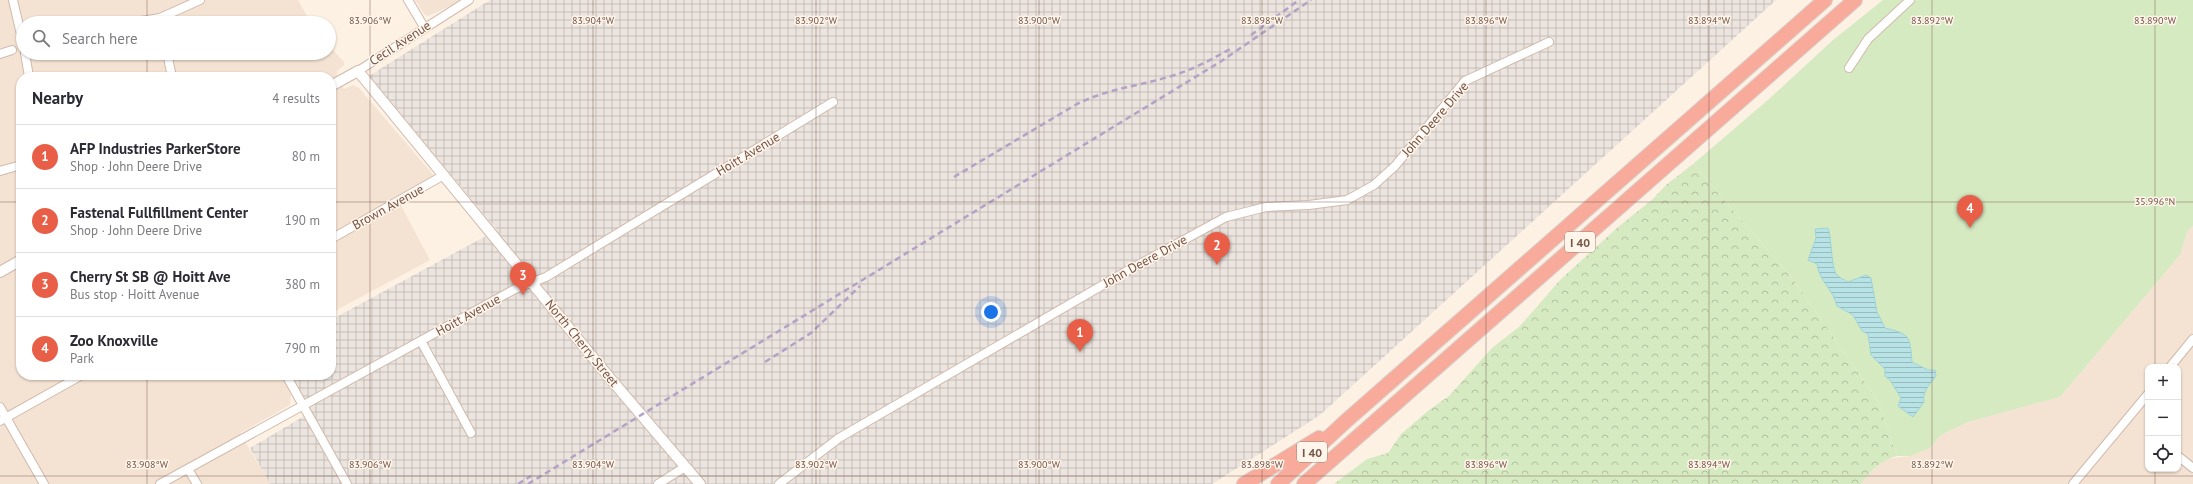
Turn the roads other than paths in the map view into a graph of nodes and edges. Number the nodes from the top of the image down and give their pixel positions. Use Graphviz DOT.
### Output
graph roads {
  1 [pos="13,0"];
  2 [pos="200,0"];
  3 [pos="408,0"];
  4 [pos="468,0"];
  5 [pos="1825,0"];
  6 [pos="1855,0"];
  7 [pos="1910,0"];
  8 [pos="17,16"];
  9 [pos="170,16"];
  10 [pos="424,27"];
  11 [pos="1549,42"];
  12 [pos="12,50"];
  13 [pos="0,54"];
  14 [pos="26,60"];
  15 [pos="168,60"];
  16 [pos="1849,68"];
  17 [pos="358,71"];
  18 [pos="28,72"];
  19 [pos="171,72"];
  20 [pos="336,83"];
  21 [pos="833,102"];
  22 [pos="16,166"];
  23 [pos="0,171"];
  24 [pos="444,175"];
  25 [pos="336,236"];
  26 [pos="16,263"];
  27 [pos="0,272"];
  28 [pos="534,283"];
  29 [pos="2193,339"];
  30 [pos="421,341"];
  31 [pos="2172,364"];
  32 [pos="73,380"];
  33 [pos="289,380"];
  34 [pos="2145,398"];
  35 [pos="302,405"];
  36 [pos="0,407"];
  37 [pos="3,419"];
  38 [pos="1346,421"];
  39 [pos="471,433"];
  40 [pos="2181,458"];
  41 [pos="685,467"];
  42 [pos="2193,468"];
  43 [pos="188,469"];
  44 [pos="44,484"];
  45 [pos="160,484"];
  46 [pos="197,484"];
  47 [pos="347,484"];
  48 [pos="658,484"];
  49 [pos="700,484"];
  50 [pos="779,484"];
  51 [pos="1244,484"];
  52 [pos="1278,484"];
  53 [pos="1304,484"];
  54 [pos="2073,484"];
  1 -- 8 [label="street"];
  2 -- 9 [label="street"];
  3 -- 10 [label="street"];
  4 -- 10 [label="street, Cecil Avenue"];
  5 -- 38 [label="highway, I 40"];
  6 -- 53 [label="highway, I 40"];
  7 -- 16 [label="street"];
  10 -- 17 [label="street, Cecil Avenue"];
  11 -- 50 [label="street, John Deere Drive"];
  12 -- 13 [label="street"];
  14 -- 18 [label="street"];
  15 -- 19 [label="street"];
  17 -- 20 [label="street, Cecil Avenue"];
  17 -- 24 [label="street, North Cherry Street"];
  21 -- 28 [label="street, Hoitt Avenue"];
  22 -- 23 [label="street"];
  24 -- 25 [label="street, Brown Avenue"];
  24 -- 28 [label="street, North Cherry Street"];
  26 -- 27 [label="street"];
  28 -- 30 [label="street, Hoitt Avenue"];
  28 -- 41 [label="street, North Cherry Street"];
  29 -- 31 [label="street"];
  30 -- 35 [label="street, Hoitt Avenue"];
  30 -- 39 [label="street"];
  32 -- 37 [label="street"];
  33 -- 35 [label="street"];
  34 -- 54 [label="street"];
  35 -- 43 [label="street, Hoitt Avenue"];
  35 -- 47 [label="street"];
  36 -- 37 [label="street"];
  37 -- 44 [label="street"];
  38 -- 51 [label="highway"];
  38 -- 52 [label="highway, I 40"];
  40 -- 42 [label="street"];
  41 -- 48 [label="street"];
  41 -- 49 [label="street, North Cherry Street"];
  43 -- 45 [label="street, Hoitt Avenue"];
  43 -- 46 [label="street"];
}
